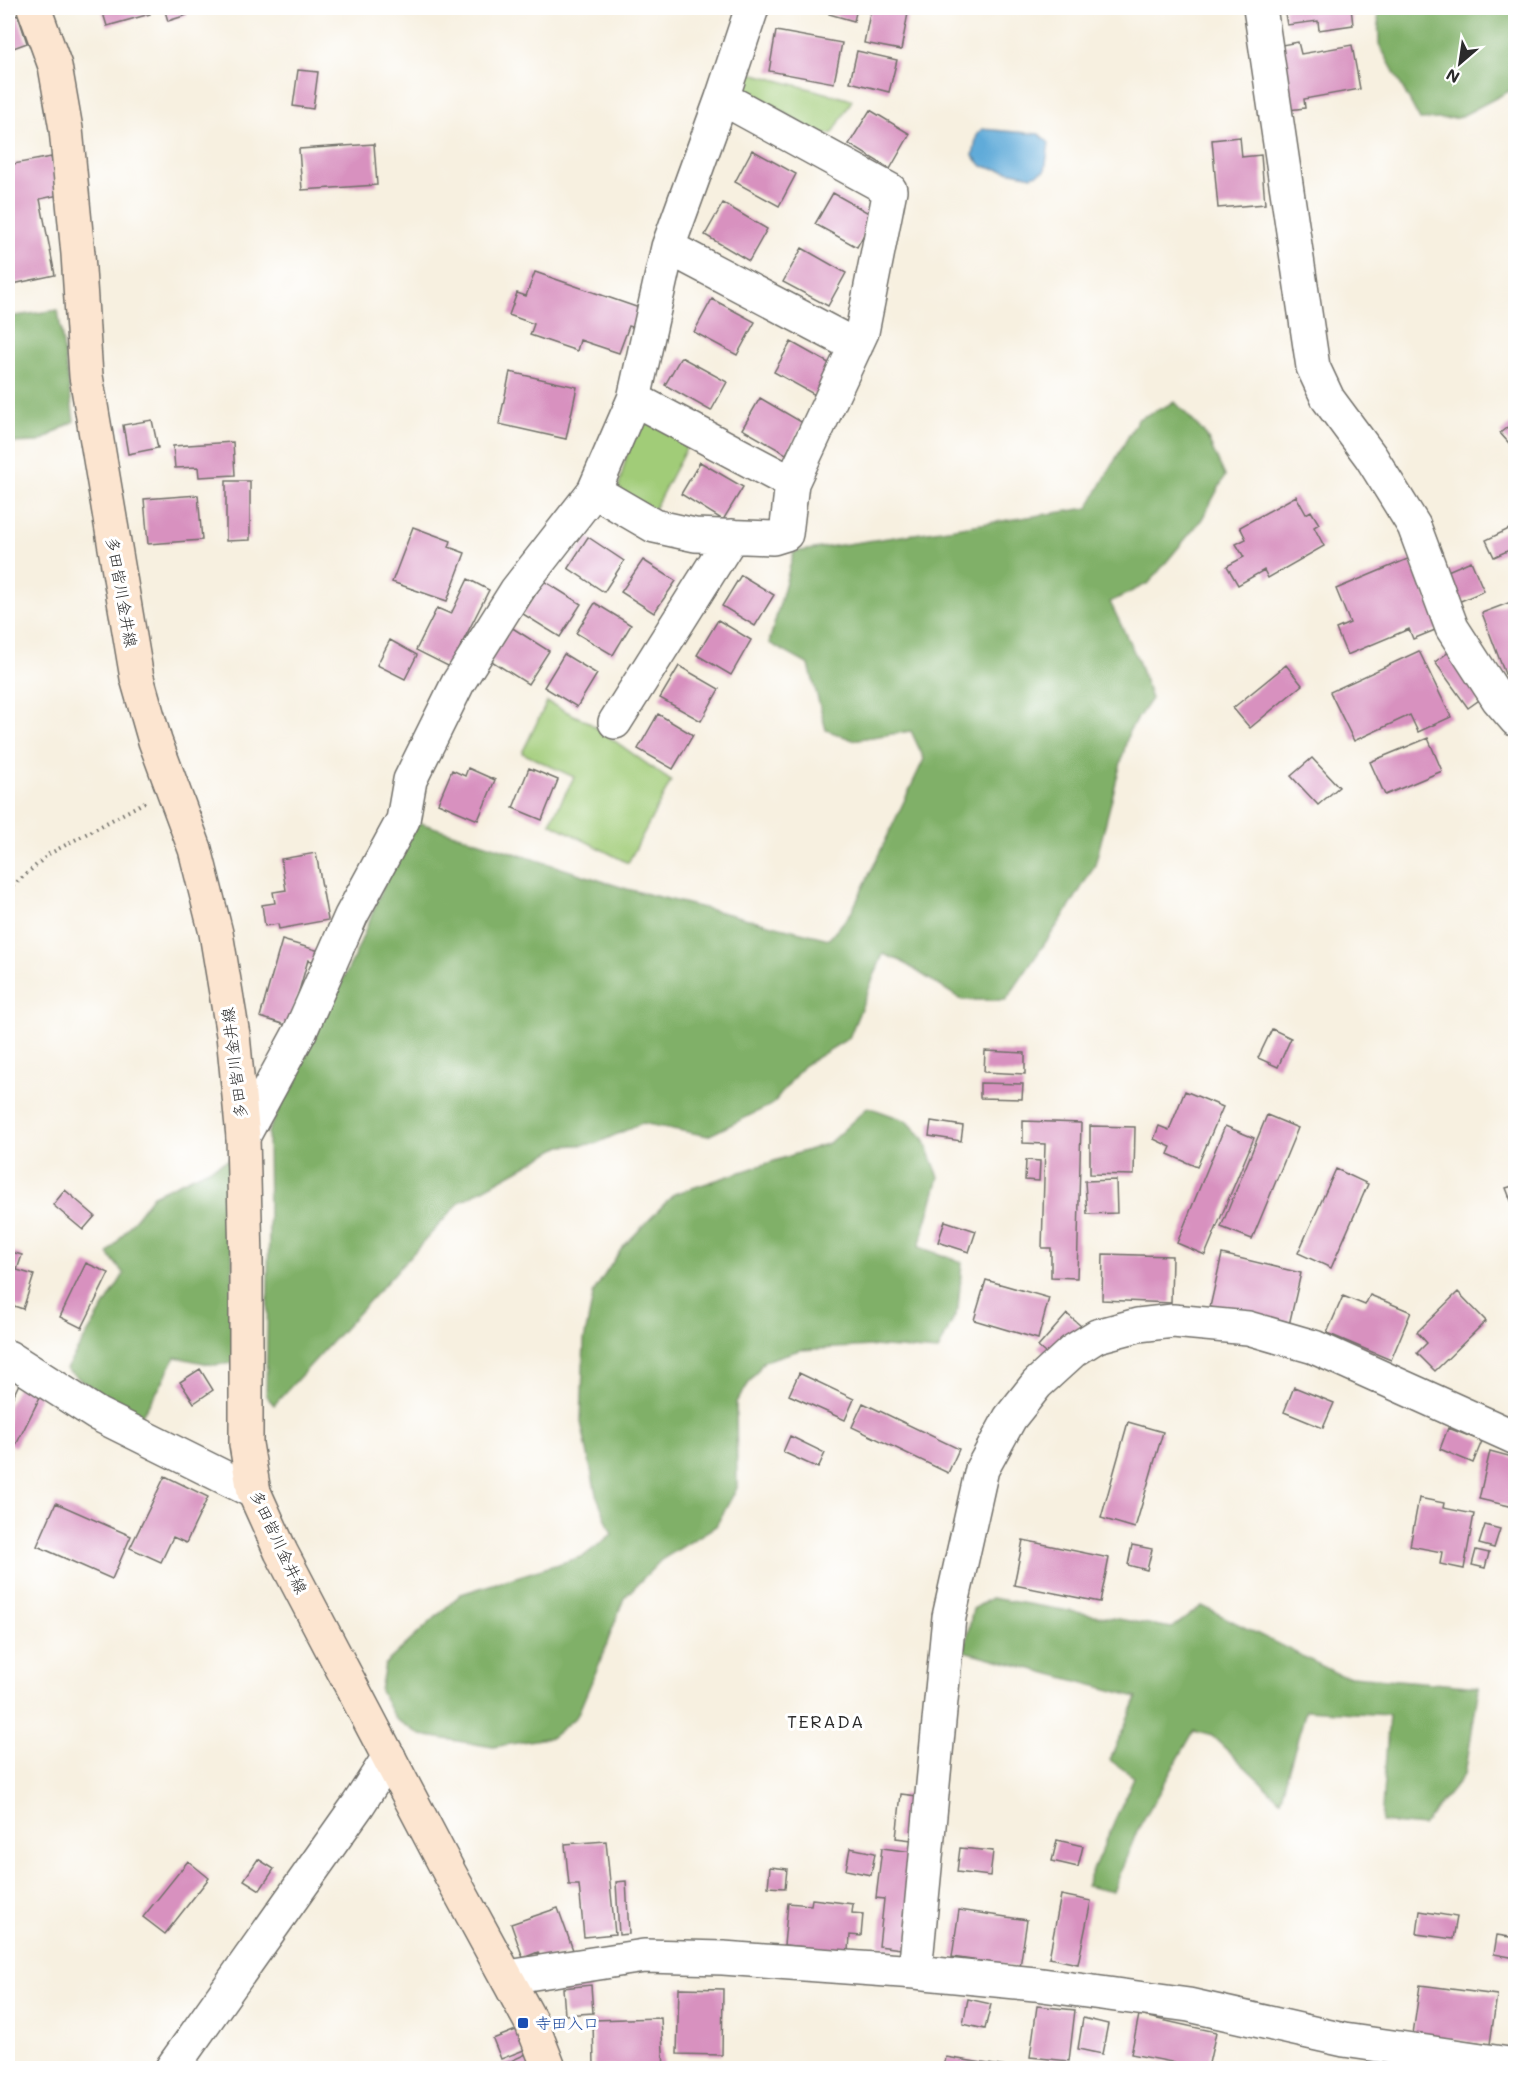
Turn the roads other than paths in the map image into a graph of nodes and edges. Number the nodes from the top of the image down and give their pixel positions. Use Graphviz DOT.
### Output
graph roads {
  1 [pos="34,8"];
  2 [pos="752,8"];
  3 [pos="1260,8"];
  4 [pos="722,98"];
  5 [pos="668,247"];
  6 [pos="856,346"];
  7 [pos="634,399"];
  8 [pos="792,483"];
  9 [pos="594,491"];
  10 [pos="732,536"];
  11 [pos="1515,720"];
  12 [pos="615,722"];
  13 [pos="243,1137"];
  14 [pos="8,1357"];
  15 [pos="1515,1438"];
  16 [pos="254,1492"];
  17 [pos="389,1756"];
  18 [pos="915,1971"];
  19 [pos="508,1977"];
  20 [pos="1515,2064"];
  21 [pos="172,2068"];
  22 [pos="549,2068"];
  1 -- 13 [label="main road, 多田皆川金井線"];
  2 -- 4 [label="street"];
  3 -- 11 [label="street"];
  4 -- 5 [label="street"];
  4 -- 6 [label="street"];
  5 -- 6 [label="street"];
  5 -- 7 [label="street"];
  6 -- 8 [label="street"];
  7 -- 8 [label="street"];
  7 -- 9 [label="street"];
  8 -- 10 [label="street"];
  9 -- 10 [label="street"];
  9 -- 13 [label="street"];
  10 -- 12 [label="street"];
  13 -- 16 [label="main road, 多田皆川金井線"];
  14 -- 16 [label="street"];
  15 -- 18 [label="street"];
  16 -- 17 [label="main road, 多田皆川金井線"];
  17 -- 19 [label="main road, 多田皆川金井線"];
  17 -- 21 [label="street"];
  18 -- 19 [label="street"];
  18 -- 20 [label="street"];
  19 -- 22 [label="main road, 多田皆川金井線"];
}
